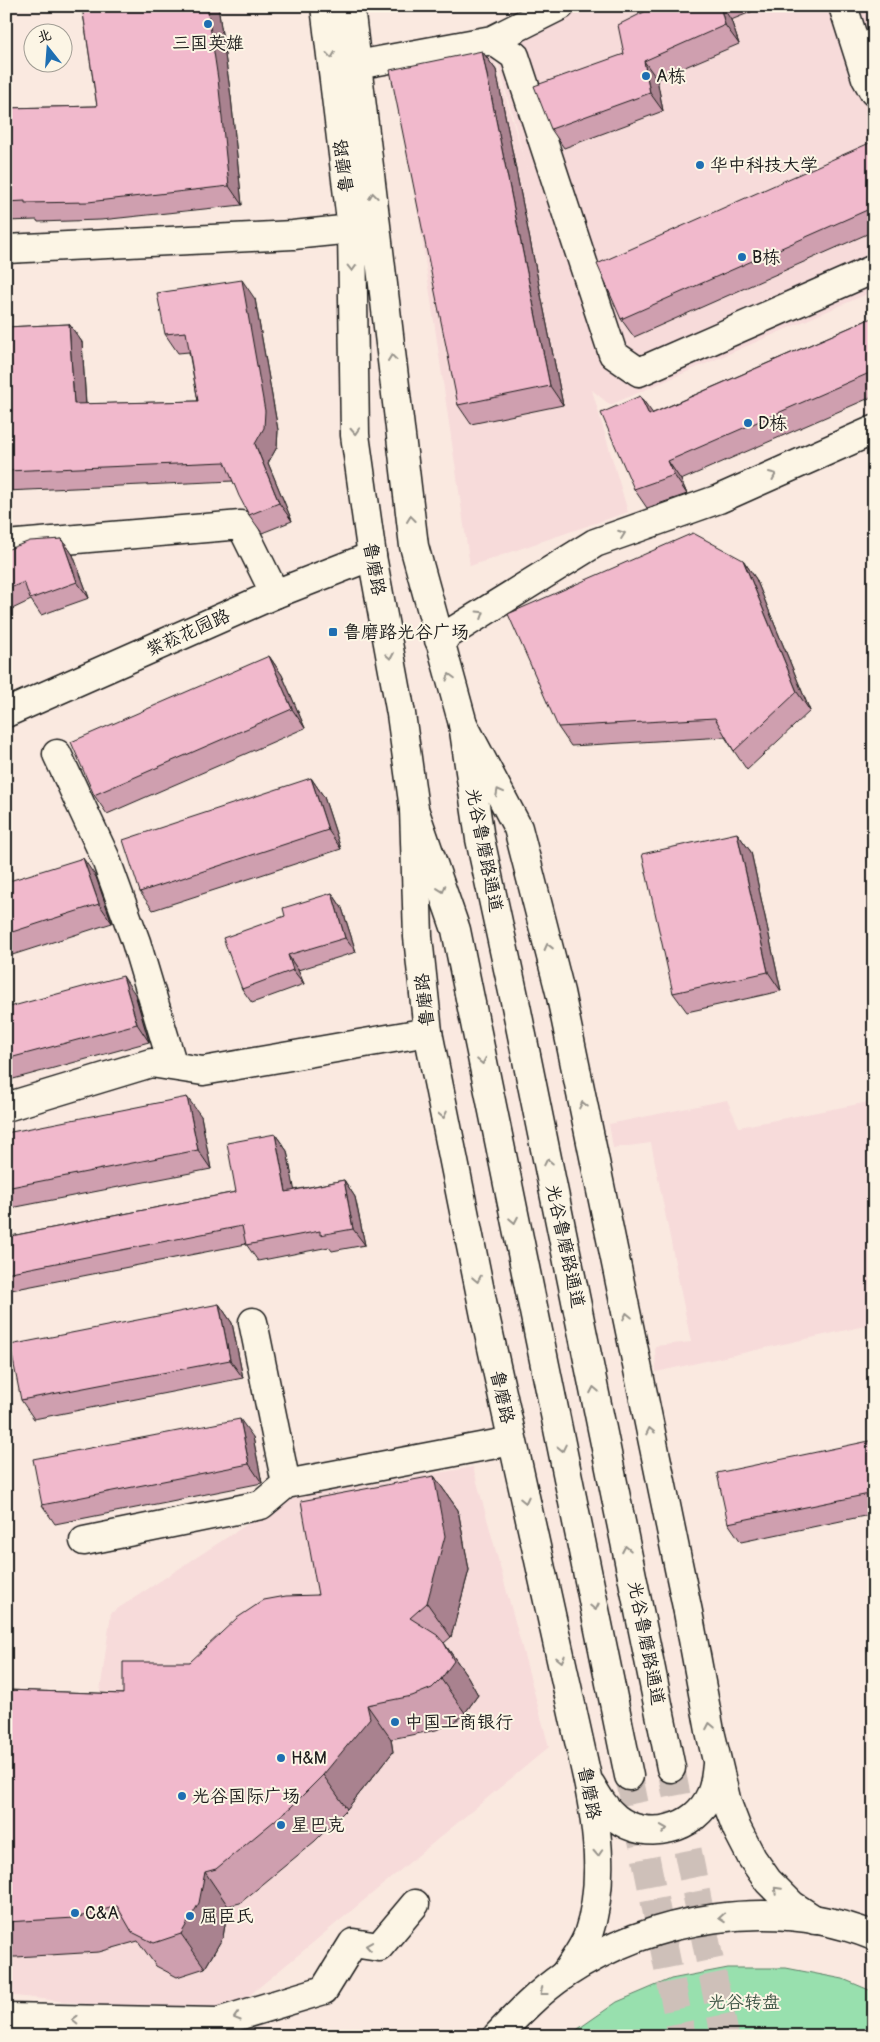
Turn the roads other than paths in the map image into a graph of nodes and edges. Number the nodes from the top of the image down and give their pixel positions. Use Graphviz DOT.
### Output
graph roads {
  1 [pos="326,6"];
  2 [pos="350,6"];
  3 [pos="522,6"];
  4 [pos="560,6"];
  5 [pos="843,6"];
  6 [pos="492,40"];
  7 [pos="357,64"];
  8 [pos="874,92"];
  9 [pos="352,230"];
  10 [pos="6,250"];
  11 [pos="874,268"];
  12 [pos="874,430"];
  13 [pos="6,545"];
  14 [pos="372,556"];
  15 [pos="274,594"];
  16 [pos="439,640"];
  17 [pos="6,713"];
  18 [pos="463,724"];
  19 [pos="57,754"];
  20 [pos="414,809"];
  21 [pos="428,1032"];
  22 [pos="173,1066"];
  23 [pos="6,1107"];
  24 [pos="253,1322"];
  25 [pos="512,1441"];
  26 [pos="286,1484"];
  27 [pos="84,1541"];
  28 [pos="717,1763"];
  29 [pos="671,1768"];
  30 [pos="630,1776"];
  31 [pos="587,1777"];
  32 [pos="415,1904"];
  33 [pos="815,1920"];
  34 [pos="874,1936"];
  35 [pos="564,1975"];
  36 [pos="6,2018"];
  37 [pos="497,2036"];
  1 -- 9 [label="main road, 鲁磨路, one-way"];
  2 -- 7 [label="main road, 鲁磨路"];
  3 -- 6 [label="main road"];
  4 -- 6 [label="main road"];
  5 -- 8 [label="main road"];
  6 -- 7 [label="main road"];
  6 -- 11 [label="main road"];
  16 -- 7 [label="main road, 鲁磨路, one-way"];
  9 -- 10 [label="main road"];
  9 -- 14 [label="main road, 鲁磨路, one-way"];
  16 -- 12 [label="main road, one-way"];
  13 -- 15 [label="main road"];
  14 -- 15 [label="main road, 紫菘花园路"];
  14 -- 20 [label="main road, 鲁磨路, one-way"];
  15 -- 17 [label="main road, 紫菘花园路"];
  18 -- 16 [label="main road, 鲁磨路, one-way"];
  28 -- 18 [label="main road, 鲁磨路, one-way"];
  29 -- 18 [label="main road, 光谷鲁磨路通道, one-way"];
  19 -- 22 [label="main road"];
  20 -- 21 [label="main road, 鲁磨路"];
  20 -- 30 [label="main road, one-way"];
  21 -- 22 [label="main road"];
  21 -- 25 [label="main road, 鲁磨路, one-way"];
  22 -- 23 [label="main road"];
  24 -- 26 [label="main road"];
  25 -- 26 [label="main road"];
  25 -- 31 [label="main road, 鲁磨路, one-way"];
  26 -- 27 [label="main road"];
  31 -- 28 [label="main road, one-way"];
  33 -- 28 [label="main road, 鲁磨路, one-way"];
  31 -- 35 [label="main road, 鲁磨路, one-way"];
  32 -- 36 [label="main road, one-way"];
  33 -- 34 [label="main road"];
  33 -- 35 [label="main road, one-way"];
  35 -- 37 [label="main road, one-way"];
}
